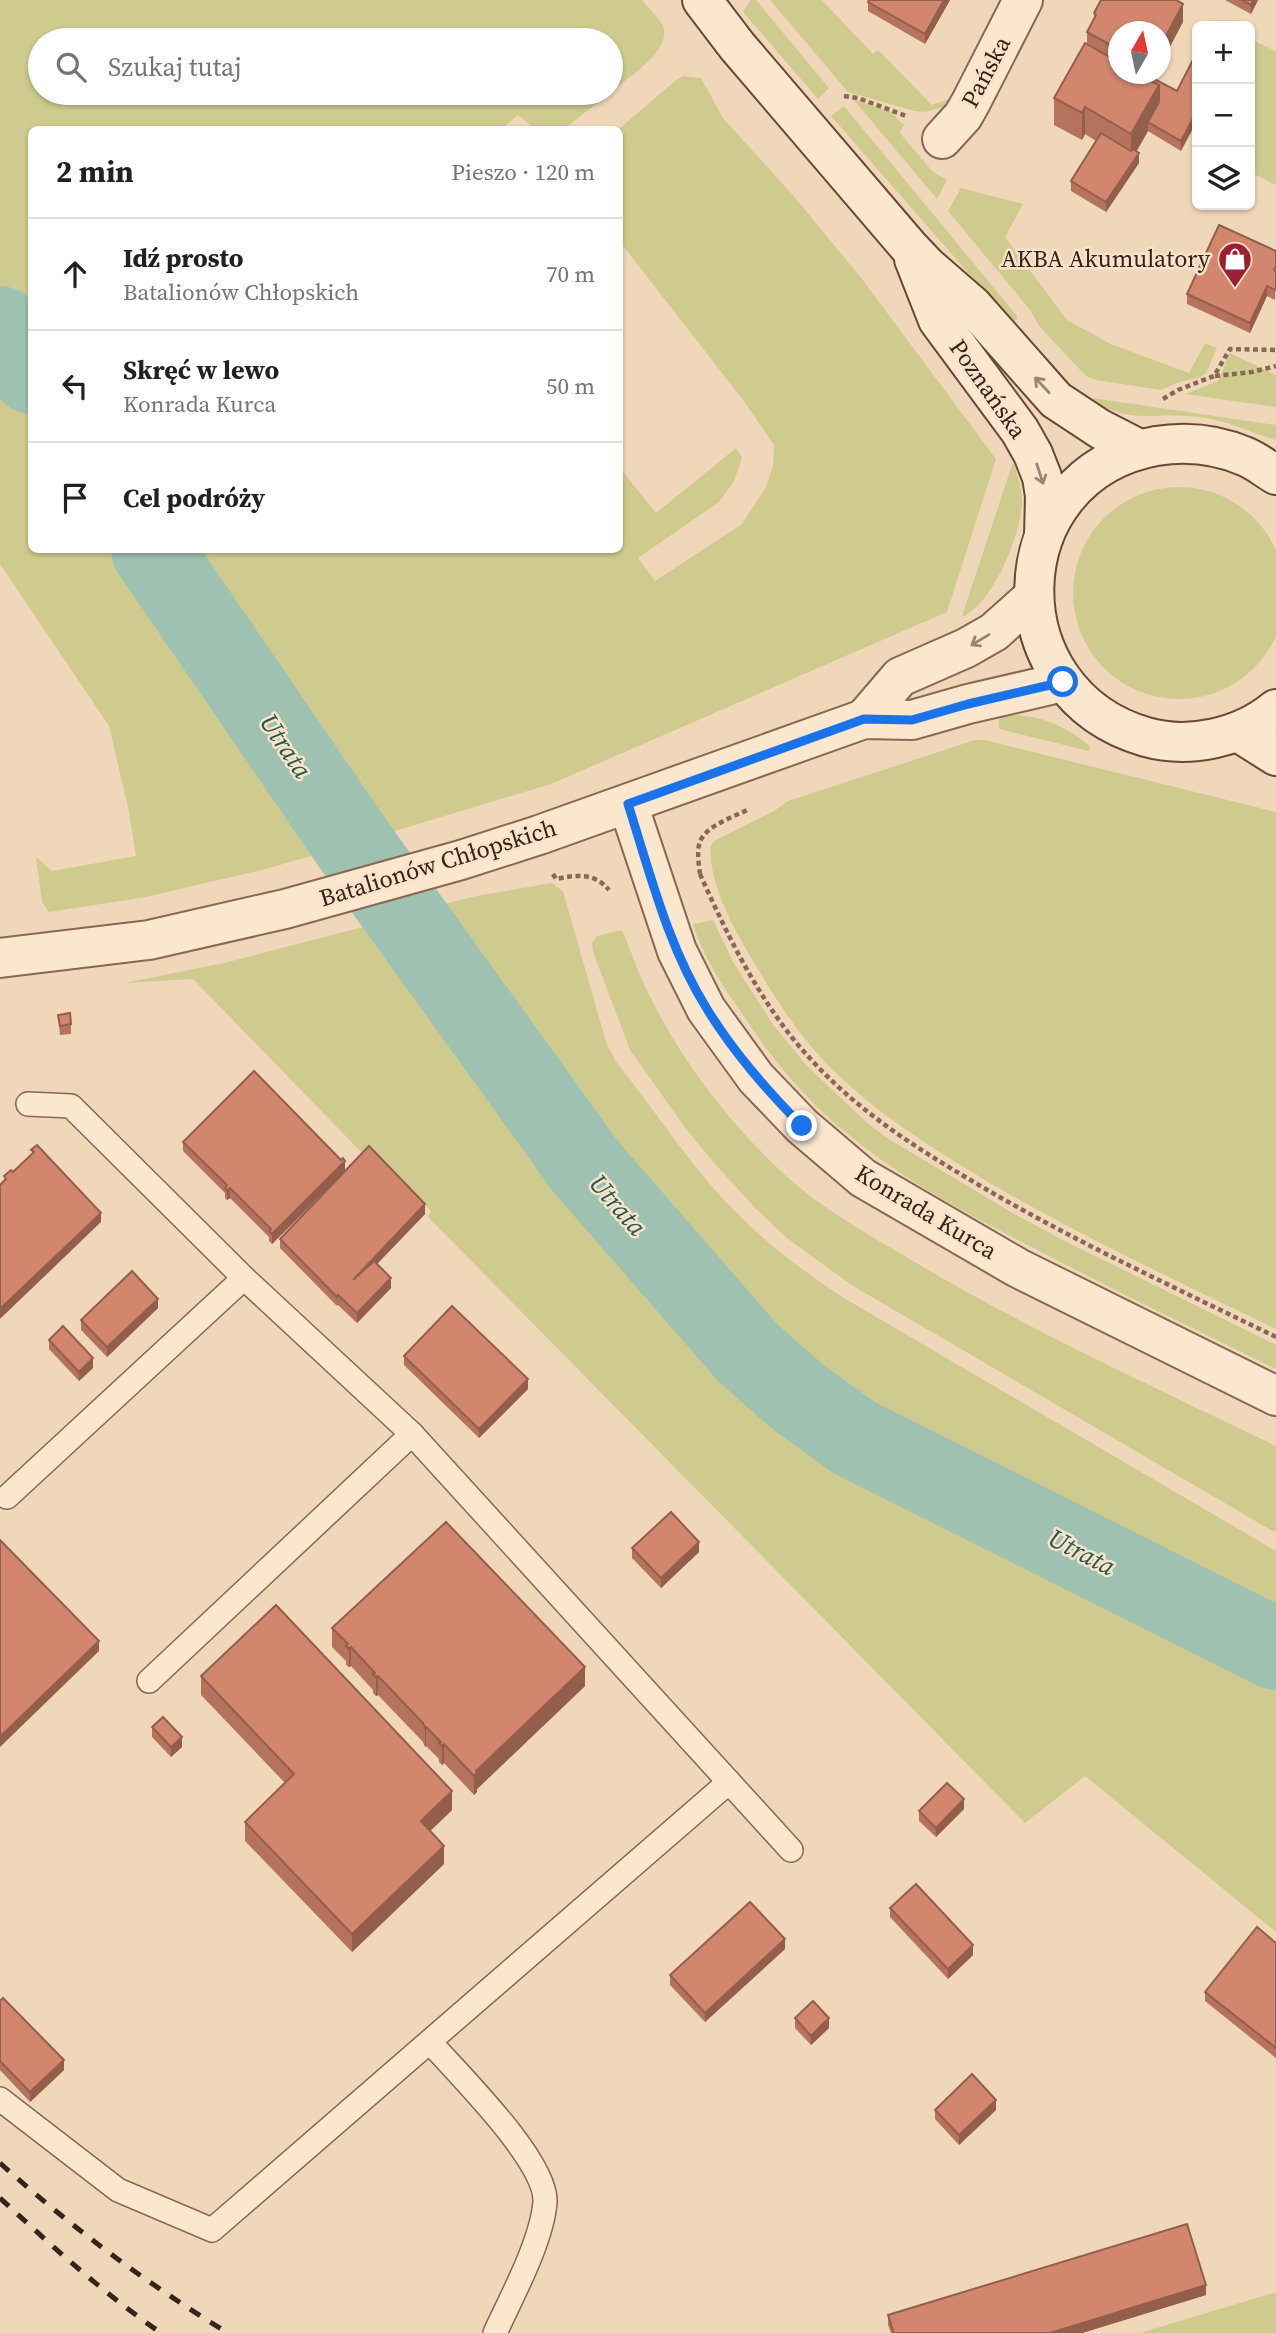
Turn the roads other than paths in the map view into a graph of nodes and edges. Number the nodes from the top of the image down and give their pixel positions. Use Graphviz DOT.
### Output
graph roads {
  1 [pos="702,0"];
  2 [pos="1023,0"];
  3 [pos="942,139"];
  4 [pos="909,247"];
  5 [pos="1139,449"];
  6 [pos="1276,475"];
  7 [pos="1044,537"];
  8 [pos="1033,597"];
  9 [pos="1063,682"];
  10 [pos="1276,709"];
  11 [pos="864,719"];
  12 [pos="1238,732"];
  13 [pos="1276,756"];
  14 [pos="628,804"];
  15 [pos="0,958"];
  16 [pos="28,1104"];
  17 [pos="244,1278"];
  18 [pos="1276,1396"];
  19 [pos="412,1434"];
  20 [pos="7,1497"];
  21 [pos="149,1681"];
  22 [pos="729,1782"];
  23 [pos="791,1850"];
  24 [pos="429,2042"];
  25 [pos="0,2099"];
  26 [pos="495,2333"];
  1 -- 4 [label="street, Poznańska"];
  2 -- 3 [label="street, Pańska"];
  5 -- 4 [label="street, Poznańska, one-way"];
  4 -- 7 [label="street, Poznańska, one-way"];
  5 -- 6 [label="street"];
  5 -- 7 [label="street"];
  7 -- 8 [label="street"];
  8 -- 9 [label="street"];
  8 -- 11 [label="street, Batalionów Chłopskich, one-way"];
  9 -- 11 [label="street, Batalionów Chłopskich"];
  9 -- 12 [label="street"];
  10 -- 12 [label="street"];
  11 -- 14 [label="street, Batalionów Chłopskich"];
  12 -- 13 [label="street"];
  14 -- 15 [label="street, Batalionów Chłopskich"];
  14 -- 18 [label="street, Konrada Kurca"];
  16 -- 17 [label="lane"];
  17 -- 19 [label="lane"];
  17 -- 20 [label="lane"];
  19 -- 21 [label="lane"];
  19 -- 22 [label="lane"];
  22 -- 23 [label="lane"];
  22 -- 24 [label="lane"];
  24 -- 25 [label="lane"];
  24 -- 26 [label="lane"];
}
